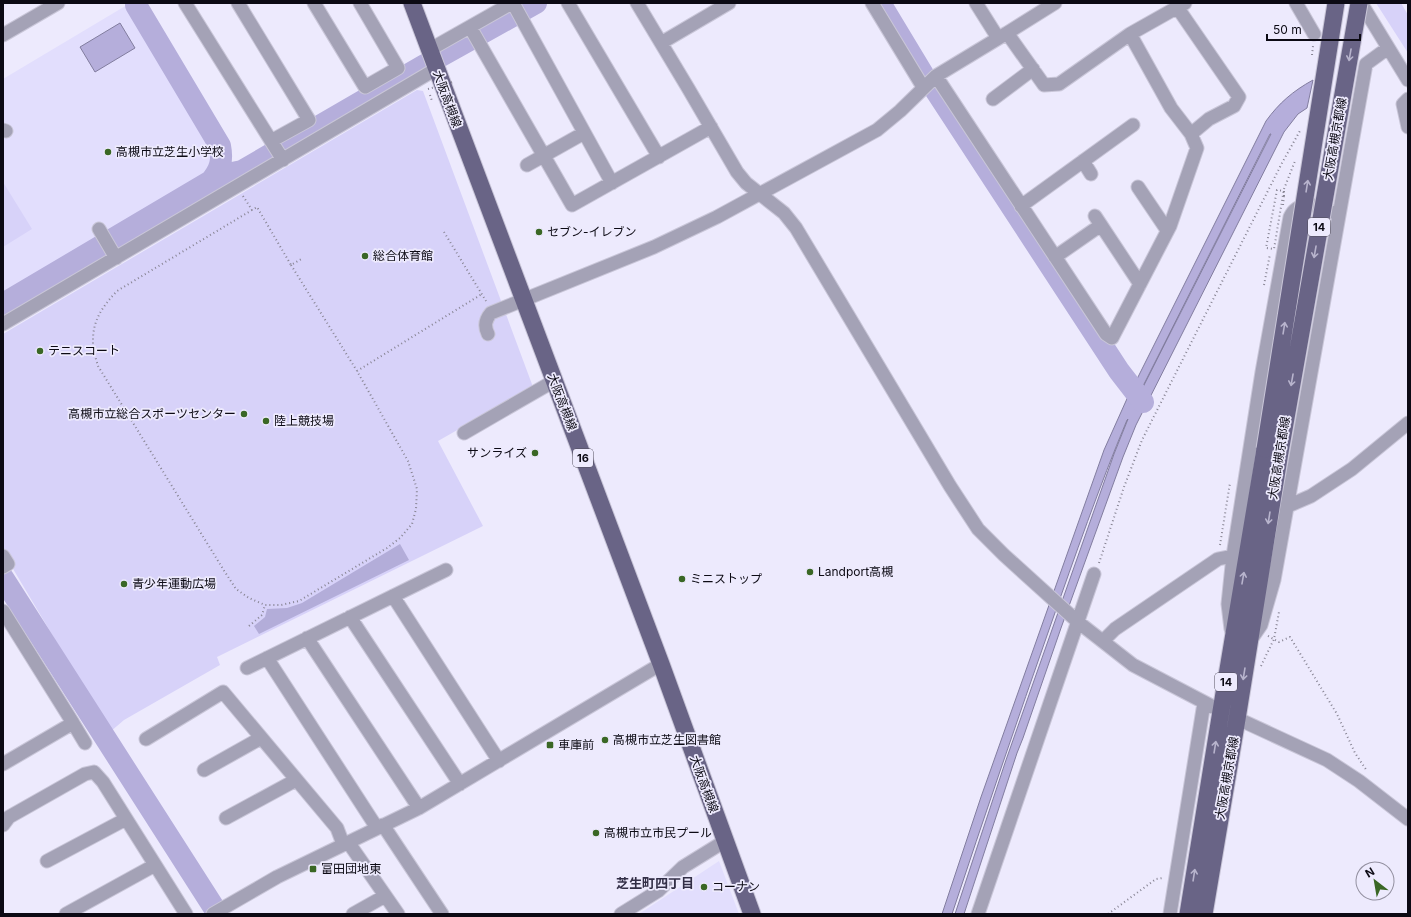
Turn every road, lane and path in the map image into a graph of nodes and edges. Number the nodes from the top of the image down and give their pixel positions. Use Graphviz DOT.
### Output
graph roads {
  1 [pos="58,3"];
  2 [pos="185,3"];
  3 [pos="238,3"];
  4 [pos="314,3"];
  5 [pos="360,3"];
  6 [pos="412,3"];
  7 [pos="512,3"];
  8 [pos="568,3"];
  9 [pos="637,3"];
  10 [pos="729,3"];
  11 [pos="872,3"];
  12 [pos="976,3"];
  13 [pos="1055,3"];
  14 [pos="1296,3"];
  15 [pos="1336,3"];
  16 [pos="1360,3"];
  17 [pos="1175,6"];
  18 [pos="470,27"];
  19 [pos="1130,34"];
  20 [pos="1314,34"];
  21 [pos="3,35"];
  22 [pos="1003,35"];
  23 [pos="662,43"];
  24 [pos="1388,48"];
  25 [pos="429,50"];
  26 [pos="1311,57"];
  27 [pos="436,69"];
  28 [pos="1033,69"];
  29 [pos="387,74"];
  30 [pos="936,76"];
  31 [pos="1408,80"];
  32 [pos="453,82"];
  33 [pos="924,87"];
  34 [pos="428,89"];
  35 [pos="398,92"];
  36 [pos="993,99"];
  37 [pos="1408,99"];
  38 [pos="1133,125"];
  39 [pos="1408,127"];
  40 [pos="711,128"];
  41 [pos="1301,129"];
  42 [pos="584,132"];
  43 [pos="1191,134"];
  44 [pos="277,150"];
  45 [pos="543,156"];
  46 [pos="659,157"];
  47 [pos="1083,161"];
  48 [pos="1349,162"];
  49 [pos="527,165"];
  50 [pos="1091,174"];
  51 [pos="612,183"];
  52 [pos="237,186"];
  53 [pos="1138,187"];
  54 [pos="759,194"];
  55 [pos="1284,196"];
  56 [pos="1314,205"];
  57 [pos="1021,206"];
  58 [pos="252,210"];
  59 [pos="1338,221"];
  60 [pos="1167,230"];
  61 [pos="101,232"];
  62 [pos="444,232"];
  63 [pos="1274,249"];
  64 [pos="114,254"];
  65 [pos="1055,257"];
  66 [pos="303,258"];
  67 [pos="291,265"];
  68 [pos="1140,284"];
  69 [pos="482,294"];
  70 [pos="523,301"];
  71 [pos="488,305"];
  72 [pos="3,324"];
  73 [pos="488,334"];
  74 [pos="357,371"];
  75 [pos="554,381"];
  76 [pos="1408,423"];
  77 [pos="464,433"];
  78 [pos="1272,451"];
  79 [pos="1288,506"];
  80 [pos="1233,556"];
  81 [pos="446,570"];
  82 [pos="1094,574"];
  83 [pos="393,596"];
  84 [pos="265,605"];
  85 [pos="3,611"];
  86 [pos="350,617"];
  87 [pos="1078,622"];
  88 [pos="249,626"];
  89 [pos="1253,636"];
  90 [pos="307,638"];
  91 [pos="1103,641"];
  92 [pos="1232,643"];
  93 [pos="267,658"];
  94 [pos="661,664"];
  95 [pos="247,668"];
  96 [pos="1204,703"];
  97 [pos="1221,711"];
  98 [pos="1237,719"];
  99 [pos="73,723"];
  100 [pos="146,738"];
  101 [pos="261,738"];
  102 [pos="85,743"];
  103 [pos="499,761"];
  104 [pos="3,764"];
  105 [pos="204,770"];
  106 [pos="1368,771"];
  107 [pos="296,780"];
  108 [pos="460,784"];
  109 [pos="419,808"];
  110 [pos="226,818"];
  111 [pos="126,819"];
  112 [pos="1408,819"];
  113 [pos="3,825"];
  114 [pos="380,826"];
  115 [pos="725,841"];
  116 [pos="346,843"];
  117 [pos="47,861"];
  118 [pos="155,866"];
  119 [pos="1176,876"];
  120 [pos="385,896"];
  121 [pos="66,914"];
  122 [pos="186,914"];
  123 [pos="213,914"];
  124 [pos="353,914"];
  125 [pos="398,914"];
  126 [pos="442,914"];
  127 [pos="621,914"];
  128 [pos="752,914"];
  129 [pos="978,914"];
  130 [pos="1108,914"];
  131 [pos="1170,914"];
  132 [pos="1188,914"];
  133 [pos="1204,914"];
  1 -- 21 [label="street"];
  2 -- 44 [label="street"];
  3 -- 44 [label="street"];
  4 -- 29 [label="street"];
  5 -- 29 [label="street"];
  6 -- 25 [label="main road, 大阪高槻線 / 16"];
  7 -- 18 [label="street"];
  7 -- 42 [label="street"];
  8 -- 46 [label="street"];
  9 -- 23 [label="street"];
  10 -- 23 [label="street"];
  11 -- 33 [label="street"];
  12 -- 22 [label="street"];
  13 -- 22 [label="street"];
  14 -- 20 [label="street"];
  78 -- 15 [label="main road, 大阪高槻京都線 / 14, one-way, bridge"];
  16 -- 24 [label="street"];
  16 -- 78 [label="main road, 大阪高槻京都線 / 14, one-way, bridge"];
  17 -- 19 [label="street"];
  17 -- 43 [label="street"];
  18 -- 25 [label="street"];
  18 -- 45 [label="street"];
  19 -- 28 [label="street"];
  19 -- 43 [label="street"];
  20 -- 26 [label="path"];
  22 -- 28 [label="street"];
  22 -- 30 [label="street"];
  23 -- 40 [label="street"];
  24 -- 31 [label="street"];
  24 -- 48 [label="street"];
  25 -- 27 [label="main road, 大阪高槻線 / 16"];
  27 -- 35 [label="street"];
  27 -- 70 [label="main road, 大阪高槻線 / 16"];
  28 -- 36 [label="street"];
  29 -- 35 [label="street"];
  30 -- 33 [label="street"];
  30 -- 57 [label="street"];
  32 -- 34 [label="path, bridge"];
  33 -- 54 [label="street"];
  35 -- 44 [label="street"];
  37 -- 39 [label="street"];
  38 -- 47 [label="street"];
  40 -- 46 [label="street"];
  40 -- 54 [label="street"];
  41 -- 82 [label="path"];
  42 -- 45 [label="street"];
  42 -- 51 [label="street"];
  43 -- 60 [label="street"];
  44 -- 52 [label="street"];
  45 -- 49 [label="street"];
  45 -- 51 [label="street"];
  46 -- 51 [label="street"];
  47 -- 50 [label="street"];
  47 -- 57 [label="street"];
  48 -- 56 [label="street"];
  48 -- 59 [label="street"];
  52 -- 58 [label="path"];
  52 -- 64 [label="street"];
  53 -- 60 [label="street"];
  54 -- 70 [label="street"];
  54 -- 87 [label="street"];
  55 -- 63 [label="path, bridge"];
  56 -- 59 [label="street"];
  56 -- 80 [label="street"];
  57 -- 65 [label="street"];
  58 -- 67 [label="path"];
  58 -- 84 [label="path"];
  59 -- 79 [label="street"];
  60 -- 68 [label="street"];
  61 -- 64 [label="street"];
  62 -- 69 [label="path"];
  64 -- 72 [label="street"];
  65 -- 68 [label="street"];
  65 -- 68 [label="street"];
  66 -- 67 [label="path"];
  67 -- 74 [label="path"];
  69 -- 71 [label="path"];
  69 -- 74 [label="path"];
  70 -- 73 [label="street"];
  70 -- 75 [label="main road, 大阪高槻線 / 16"];
  74 -- 84 [label="path"];
  75 -- 77 [label="street"];
  75 -- 94 [label="main road, 大阪高槻線 / 16"];
  76 -- 79 [label="street"];
  78 -- 89 [label="main road, 大阪高槻京都線 / 14, one-way"];
  92 -- 78 [label="main road, 大阪高槻京都線 / 14, one-way"];
  79 -- 89 [label="street"];
  80 -- 91 [label="street"];
  80 -- 92 [label="street"];
  81 -- 83 [label="street"];
  82 -- 87 [label="street"];
  83 -- 86 [label="street"];
  83 -- 103 [label="street"];
  84 -- 88 [label="path"];
  85 -- 99 [label="street"];
  86 -- 90 [label="street"];
  86 -- 108 [label="street"];
  87 -- 91 [label="street"];
  87 -- 129 [label="street"];
  89 -- 98 [label="main road, 大阪高槻京都線 / 14, one-way"];
  89 -- 106 [label="path"];
  90 -- 93 [label="street"];
  90 -- 109 [label="street"];
  91 -- 96 [label="street"];
  92 -- 97 [label="main road, 大阪高槻京都線 / 14"];
  93 -- 95 [label="street"];
  93 -- 114 [label="street"];
  94 -- 103 [label="street"];
  94 -- 115 [label="main road, 大阪高槻線 / 16"];
  96 -- 97 [label="street"];
  96 -- 119 [label="street"];
  97 -- 98 [label="street"];
  132 -- 97 [label="main road, 大阪高槻京都線 / 14, one-way"];
  98 -- 112 [label="street"];
  98 -- 133 [label="main road, 大阪高槻京都線 / 14"];
  99 -- 102 [label="street"];
  99 -- 104 [label="street"];
  100 -- 101 [label="street"];
  101 -- 105 [label="street"];
  101 -- 107 [label="street"];
  103 -- 108 [label="street"];
  107 -- 110 [label="street"];
  107 -- 116 [label="street"];
  108 -- 109 [label="street"];
  109 -- 114 [label="street"];
  111 -- 113 [label="street"];
  111 -- 117 [label="street"];
  111 -- 118 [label="street"];
  114 -- 116 [label="street"];
  114 -- 126 [label="street"];
  115 -- 127 [label="street"];
  115 -- 128 [label="main road, 大阪高槻線 / 16"];
  116 -- 120 [label="street"];
  116 -- 123 [label="street"];
  118 -- 121 [label="street"];
  118 -- 122 [label="street"];
  119 -- 130 [label="path"];
  119 -- 131 [label="street"];
  120 -- 124 [label="street"];
  120 -- 125 [label="street"];
}
